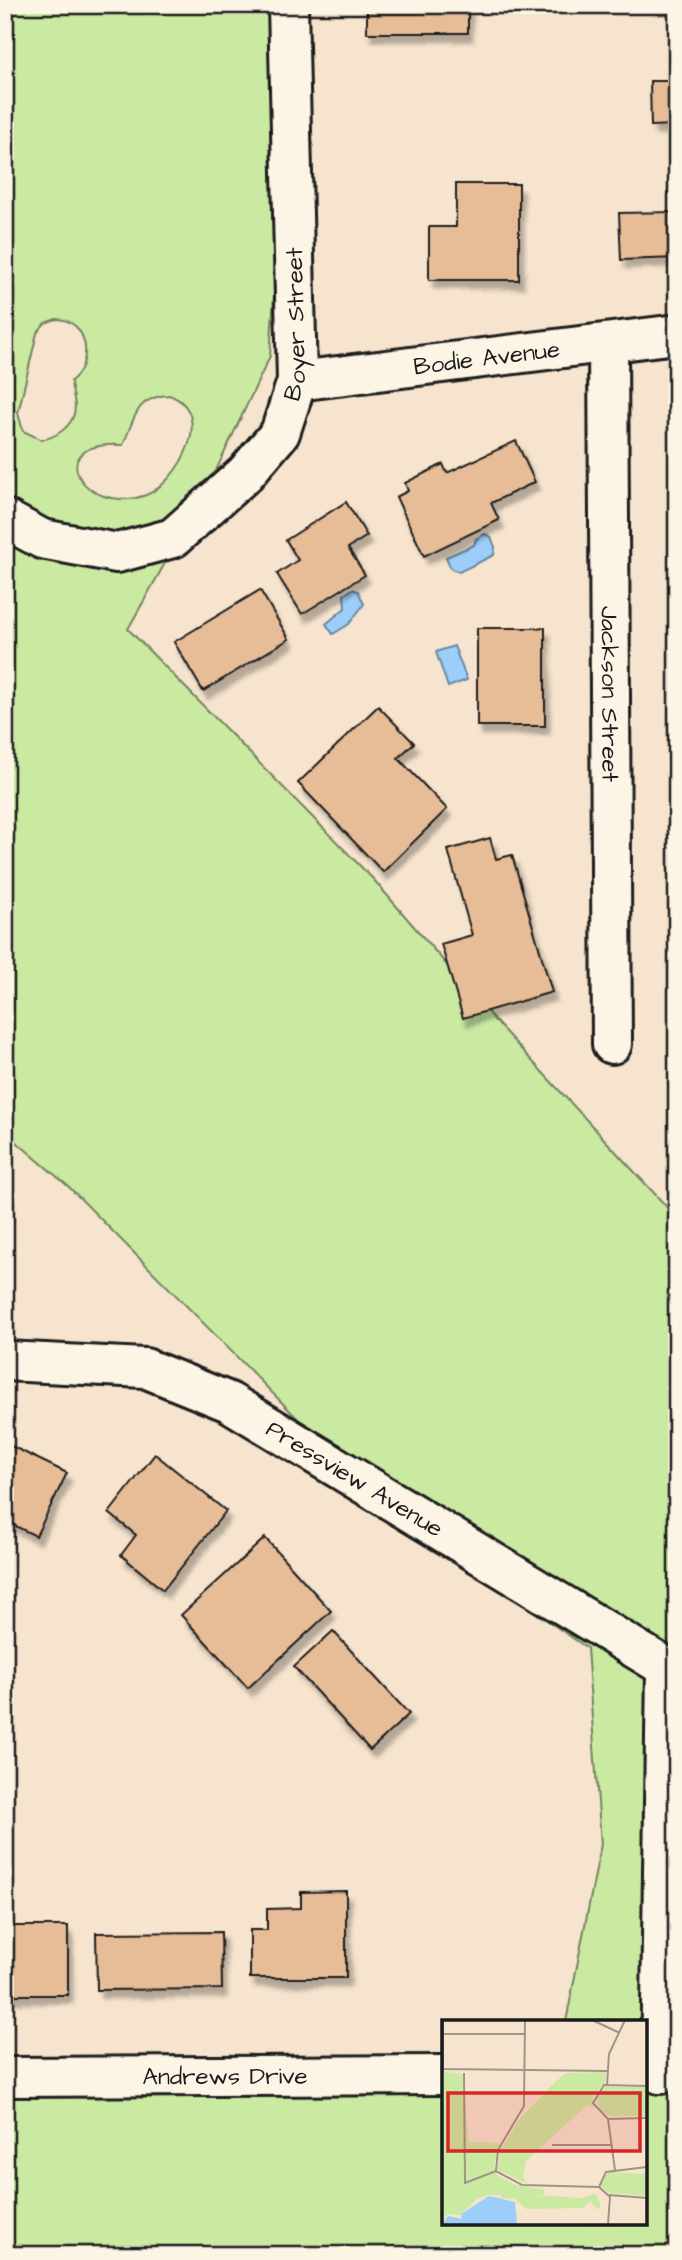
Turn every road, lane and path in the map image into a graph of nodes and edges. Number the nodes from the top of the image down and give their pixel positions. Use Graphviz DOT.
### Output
graph roads {
  1 [pos="288,5"];
  2 [pos="677,334"];
  3 [pos="608,344"];
  4 [pos="297,381"];
  5 [pos="5,519"];
  6 [pos="612,1044"];
  7 [pos="5,1361"];
  8 [pos="671,1672"];
  9 [pos="661,2074"];
  10 [pos="442,2075"];
  11 [pos="5,2077"];
  1 -- 4 [label="street, Boyer Street"];
  2 -- 3 [label="street, Bodie Avenue"];
  3 -- 4 [label="street, Bodie Avenue"];
  3 -- 6 [label="street, Jackson Street"];
  4 -- 5 [label="street, Boyer Street"];
  7 -- 8 [label="street, Pressview Avenue"];
  8 -- 9 [label="street"];
  10 -- 11 [label="street, Andrews Drive"];
}
